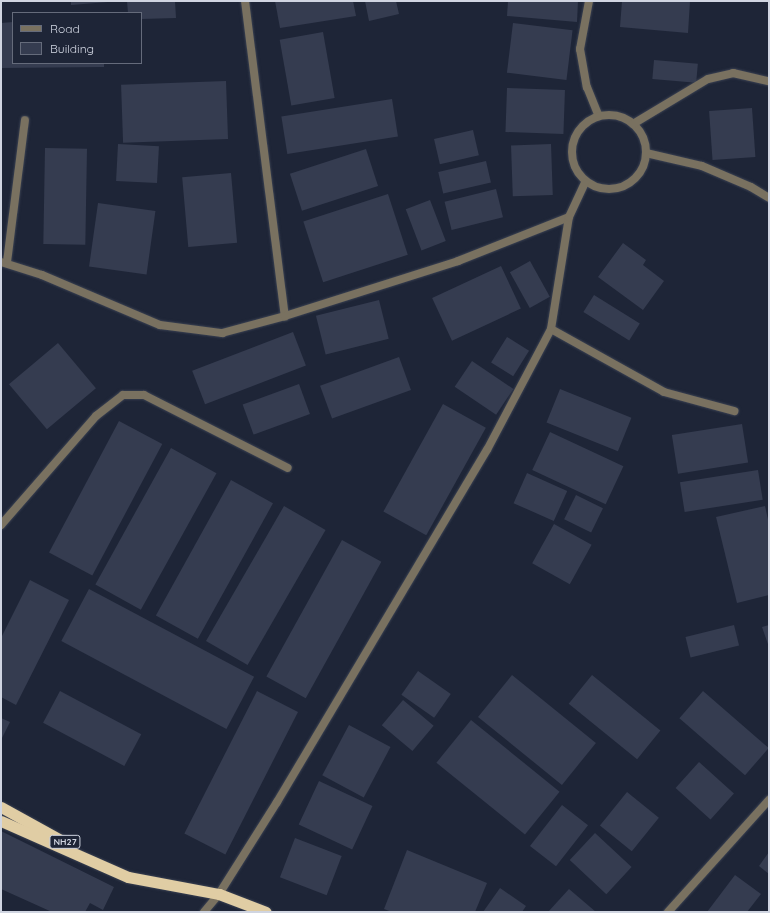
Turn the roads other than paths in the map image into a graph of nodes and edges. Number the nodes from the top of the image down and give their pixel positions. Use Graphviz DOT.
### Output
graph roads {
  1 [pos="245,1"];
  2 [pos="589,1"];
  3 [pos="769,81"];
  4 [pos="599,116"];
  5 [pos="25,120"];
  6 [pos="633,124"];
  7 [pos="646,153"];
  8 [pos="585,182"];
  9 [pos="769,198"];
  10 [pos="569,216"];
  11 [pos="4,262"];
  12 [pos="285,316"];
  13 [pos="551,329"];
  14 [pos="734,411"];
  15 [pos="288,468"];
  16 [pos="1,525"];
  17 [pos="769,800"];
  18 [pos="1,807"];
  19 [pos="1,821"];
  20 [pos="128,876"];
  21 [pos="219,894"];
  22 [pos="204,912"];
  23 [pos="266,912"];
  24 [pos="668,912"];
  1 -- 12 [label="street"];
  2 -- 4 [label="street"];
  3 -- 6 [label="street"];
  4 -- 6 [label="street"];
  4 -- 8 [label="street"];
  5 -- 11 [label="street"];
  6 -- 7 [label="street"];
  7 -- 8 [label="street"];
  7 -- 9 [label="street"];
  8 -- 10 [label="street"];
  10 -- 12 [label="street"];
  10 -- 13 [label="street"];
  11 -- 12 [label="street"];
  13 -- 14 [label="street"];
  13 -- 21 [label="street"];
  15 -- 16 [label="street"];
  17 -- 24 [label="street"];
  18 -- 20 [label="highway, NH27"];
  19 -- 20 [label="highway, NH27"];
  20 -- 21 [label="highway, NH27"];
  21 -- 22 [label="street"];
  21 -- 23 [label="highway, NH27"];
}
